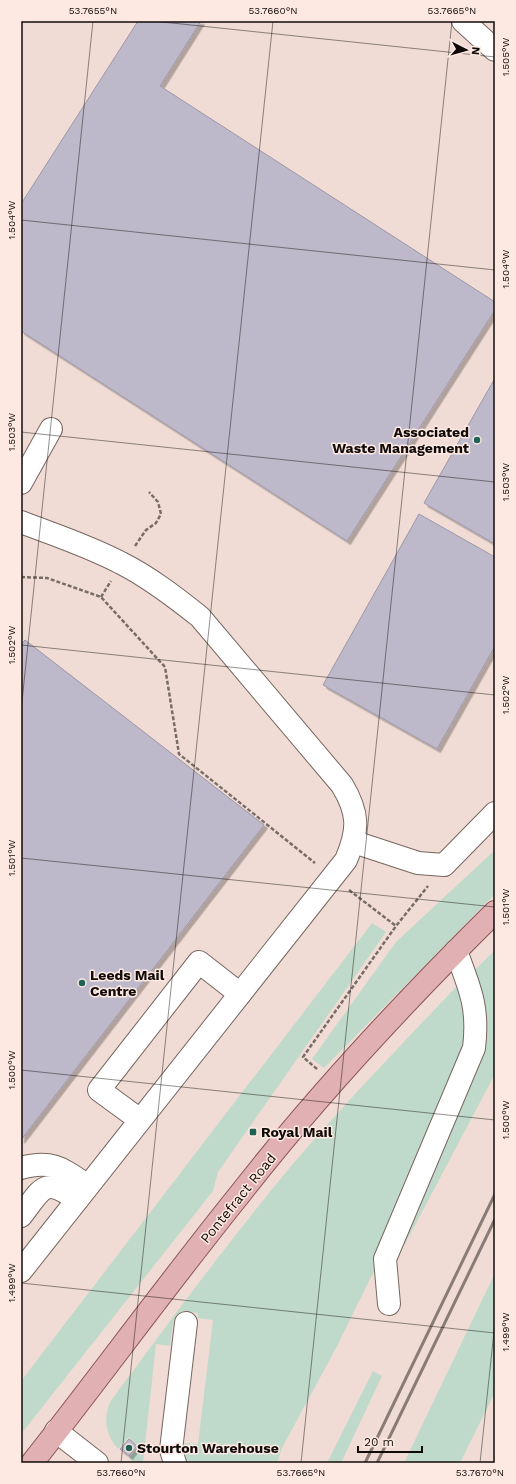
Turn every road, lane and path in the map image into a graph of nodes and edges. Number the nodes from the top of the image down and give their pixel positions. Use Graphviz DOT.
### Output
graph roads {
  1 [pos="463,21"];
  2 [pos="495,50"];
  3 [pos="51,429"];
  4 [pos="21,483"];
  5 [pos="21,522"];
  6 [pos="21,577"];
  7 [pos="495,813"];
  8 [pos="354,842"];
  9 [pos="444,865"];
  10 [pos="332,877"];
  11 [pos="495,912"];
  12 [pos="396,926"];
  13 [pos="456,951"];
  14 [pos="240,994"];
  15 [pos="332,1083"];
  16 [pos="140,1120"];
  17 [pos="21,1168"];
  18 [pos="82,1193"];
  19 [pos="21,1216"];
  20 [pos="21,1271"];
  21 [pos="389,1304"];
  22 [pos="186,1324"];
  23 [pos="56,1432"];
  24 [pos="32,1463"];
  25 [pos="97,1463"];
  26 [pos="175,1463"];
  1 -- 2 [label="lane"];
  3 -- 4 [label="lane"];
  5 -- 8 [label="lane"];
  6 -- 10 [label="path"];
  7 -- 9 [label="lane"];
  8 -- 9 [label="lane"];
  8 -- 10 [label="lane"];
  9 -- 12 [label="path"];
  10 -- 12 [label="path"];
  10 -- 14 [label="lane"];
  11 -- 13 [label="main road, Pontefract Road"];
  12 -- 15 [label="path"];
  13 -- 15 [label="main road, Pontefract Road"];
  13 -- 21 [label="lane"];
  14 -- 16 [label="lane"];
  14 -- 16 [label="lane"];
  15 -- 23 [label="main road, Pontefract Road"];
  16 -- 18 [label="lane"];
  17 -- 18 [label="lane"];
  18 -- 19 [label="lane"];
  18 -- 20 [label="lane"];
  22 -- 26 [label="lane"];
  23 -- 24 [label="main road, Pontefract Road"];
  23 -- 25 [label="lane"];
}
